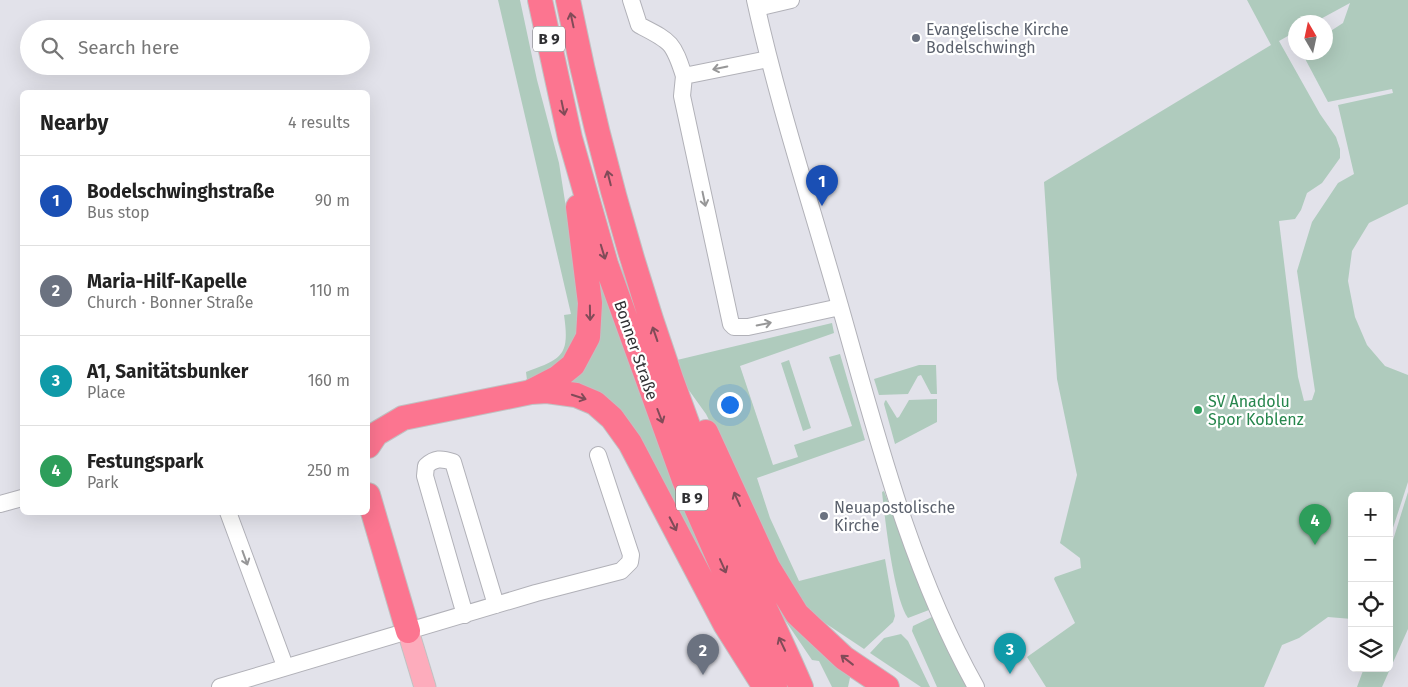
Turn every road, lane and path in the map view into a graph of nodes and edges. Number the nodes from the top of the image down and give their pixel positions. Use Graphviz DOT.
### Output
graph roads {
  1 [pos="540,0"];
  2 [pos="568,0"];
  3 [pos="631,0"];
  4 [pos="791,0"];
  5 [pos="756,4"];
  6 [pos="768,58"];
  7 [pos="684,76"];
  8 [pos="570,138"];
  9 [pos="840,307"];
  10 [pos="672,380"];
  11 [pos="531,392"];
  12 [pos="370,443"];
  13 [pos="598,455"];
  14 [pos="20,499"];
  15 [pos="370,502"];
  16 [pos="0,504"];
  17 [pos="229,515"];
  18 [pos="496,605"];
  19 [pos="465,614"];
  20 [pos="408,631"];
  21 [pos="286,666"];
  22 [pos="220,687"];
  23 [pos="425,687"];
  24 [pos="765,687"];
  25 [pos="775,687"];
  26 [pos="801,687"];
  27 [pos="887,687"];
  28 [pos="976,687"];
  1 -- 8 [label="highway, Bonner Straße / B 9, one-way"];
  10 -- 2 [label="highway, Bonner Straße / B 9, one-way"];
  3 -- 7 [label="street"];
  4 -- 5 [label="street"];
  5 -- 6 [label="street"];
  6 -- 7 [label="street, one-way"];
  6 -- 9 [label="street"];
  7 -- 9 [label="street, one-way"];
  8 -- 11 [label="highway, one-way"];
  8 -- 25 [label="highway, Bonner Straße / B 9, one-way"];
  9 -- 28 [label="street"];
  26 -- 10 [label="highway, Bonner Straße / B 9, one-way"];
  27 -- 10 [label="highway, one-way"];
  11 -- 12 [label="highway"];
  11 -- 24 [label="highway, one-way"];
  13 -- 18 [label="street"];
  14 -- 16 [label="street"];
  15 -- 20 [label="highway"];
  17 -- 21 [label="street, one-way"];
  18 -- 19 [label="street"];
  18 -- 19 [label="street"];
  19 -- 20 [label="street"];
  20 -- 21 [label="street"];
  20 -- 23 [label="main road"];
  21 -- 22 [label="street"];
}
